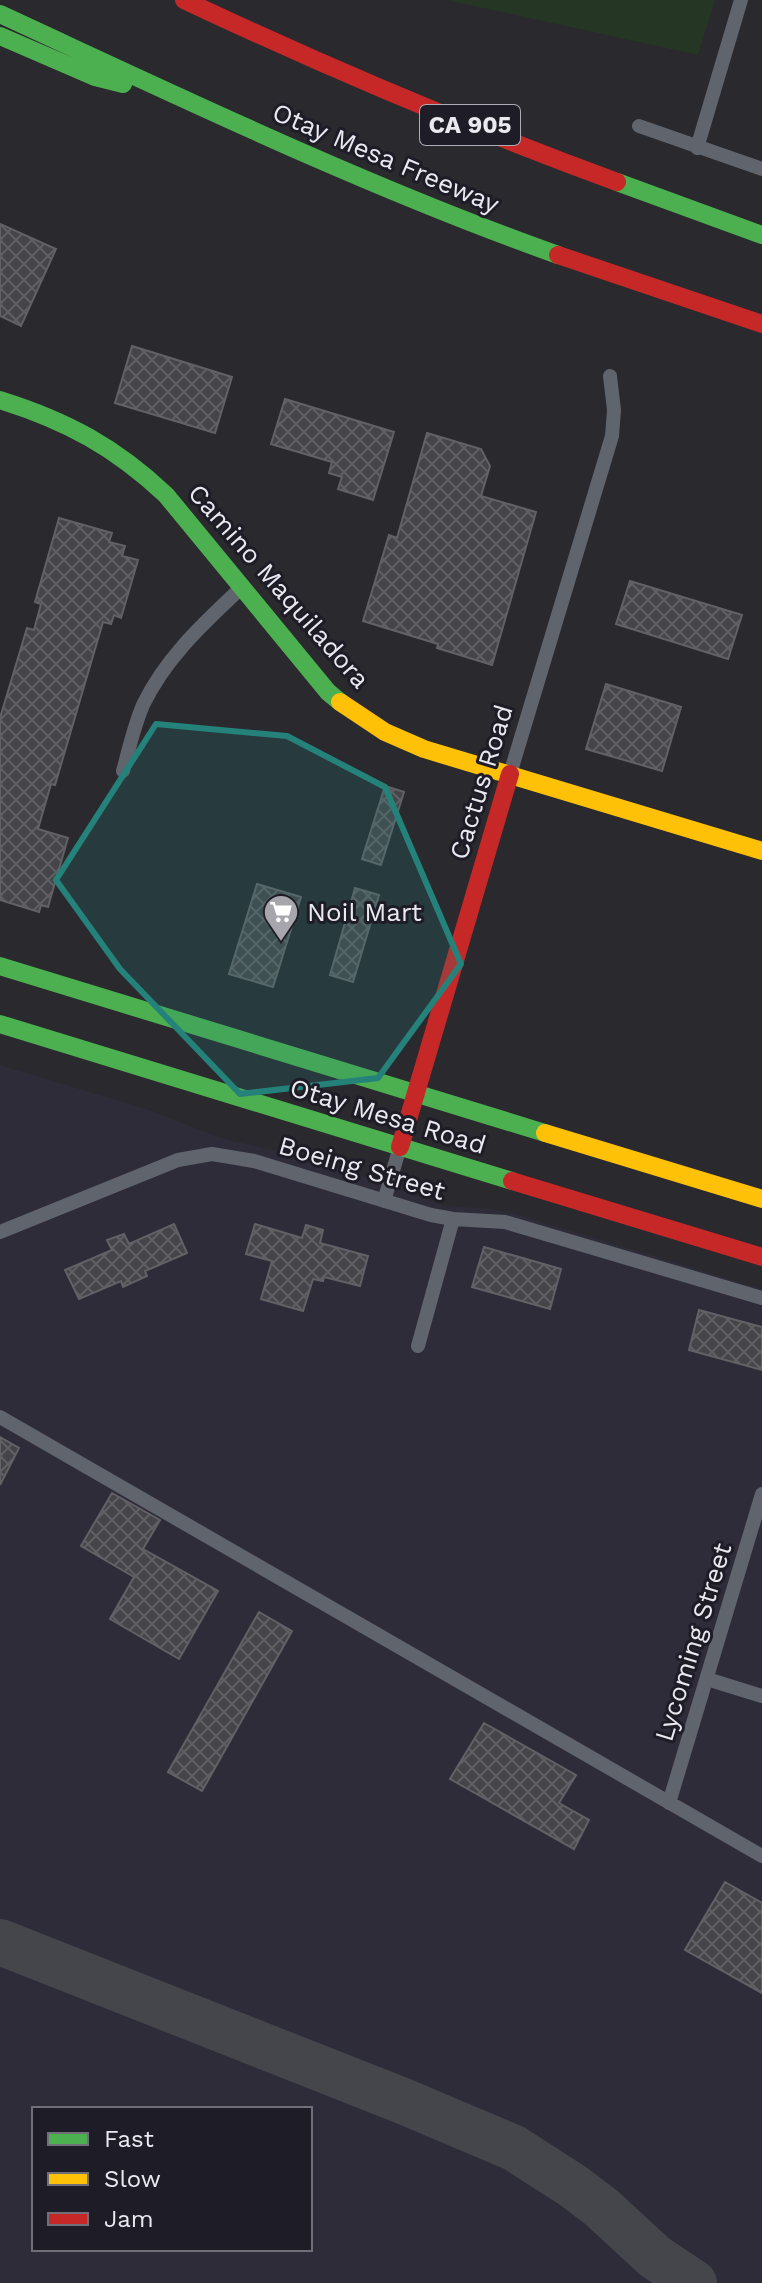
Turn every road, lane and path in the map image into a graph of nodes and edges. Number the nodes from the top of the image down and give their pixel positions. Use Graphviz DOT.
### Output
graph roads {
  1 [pos="184,0"];
  2 [pos="741,0"];
  3 [pos="0,14"];
  4 [pos="0,36"];
  5 [pos="187,101"];
  6 [pos="639,126"];
  7 [pos="697,148"];
  8 [pos="762,169"];
  9 [pos="762,235"];
  10 [pos="762,324"];
  11 [pos="610,376"];
  12 [pos="0,400"];
  13 [pos="242,587"];
  14 [pos="123,771"];
  15 [pos="510,774"];
  16 [pos="762,851"];
  17 [pos="0,966"];
  18 [pos="0,1024"];
  19 [pos="416,1093"];
  20 [pos="400,1147"];
  21 [pos="762,1199"];
  22 [pos="384,1201"];
  23 [pos="453,1219"];
  24 [pos="0,1232"];
  25 [pos="762,1257"];
  26 [pos="762,1298"];
  27 [pos="418,1346"];
  28 [pos="0,1417"];
  29 [pos="762,1494"];
  30 [pos="707,1679"];
  31 [pos="762,1696"];
  32 [pos="669,1803"];
  33 [pos="762,1856"];
  1 -- 9 [label="main road, CA 905"];
  2 -- 7 [label="street"];
  3 -- 5 [label="main road, Otay Mesa Freeway"];
  4 -- 5 [label="main road"];
  5 -- 10 [label="main road, Otay Mesa Freeway"];
  6 -- 7 [label="street"];
  7 -- 8 [label="street"];
  11 -- 15 [label="street, Cactus Road"];
  12 -- 13 [label="main road, Camino Maquiladora"];
  13 -- 14 [label="street"];
  13 -- 15 [label="main road, Camino Maquiladora"];
  15 -- 16 [label="main road, Camino Maquiladora"];
  15 -- 19 [label="main road, Cactus Road"];
  17 -- 19 [label="main road, Otay Mesa Road"];
  18 -- 20 [label="main road, Otay Mesa Road"];
  19 -- 20 [label="main road, Cactus Road"];
  19 -- 21 [label="main road, Otay Mesa Road"];
  20 -- 22 [label="street, Cactus Road"];
  20 -- 25 [label="main road, Otay Mesa Road"];
  22 -- 23 [label="street, Boeing Street"];
  22 -- 24 [label="street, Boeing Street"];
  23 -- 26 [label="street, Boeing Street"];
  23 -- 27 [label="street"];
  28 -- 32 [label="street"];
  29 -- 30 [label="street, Lycoming Street"];
  30 -- 31 [label="street"];
  30 -- 32 [label="street, Lycoming Street"];
  32 -- 33 [label="street"];
}
